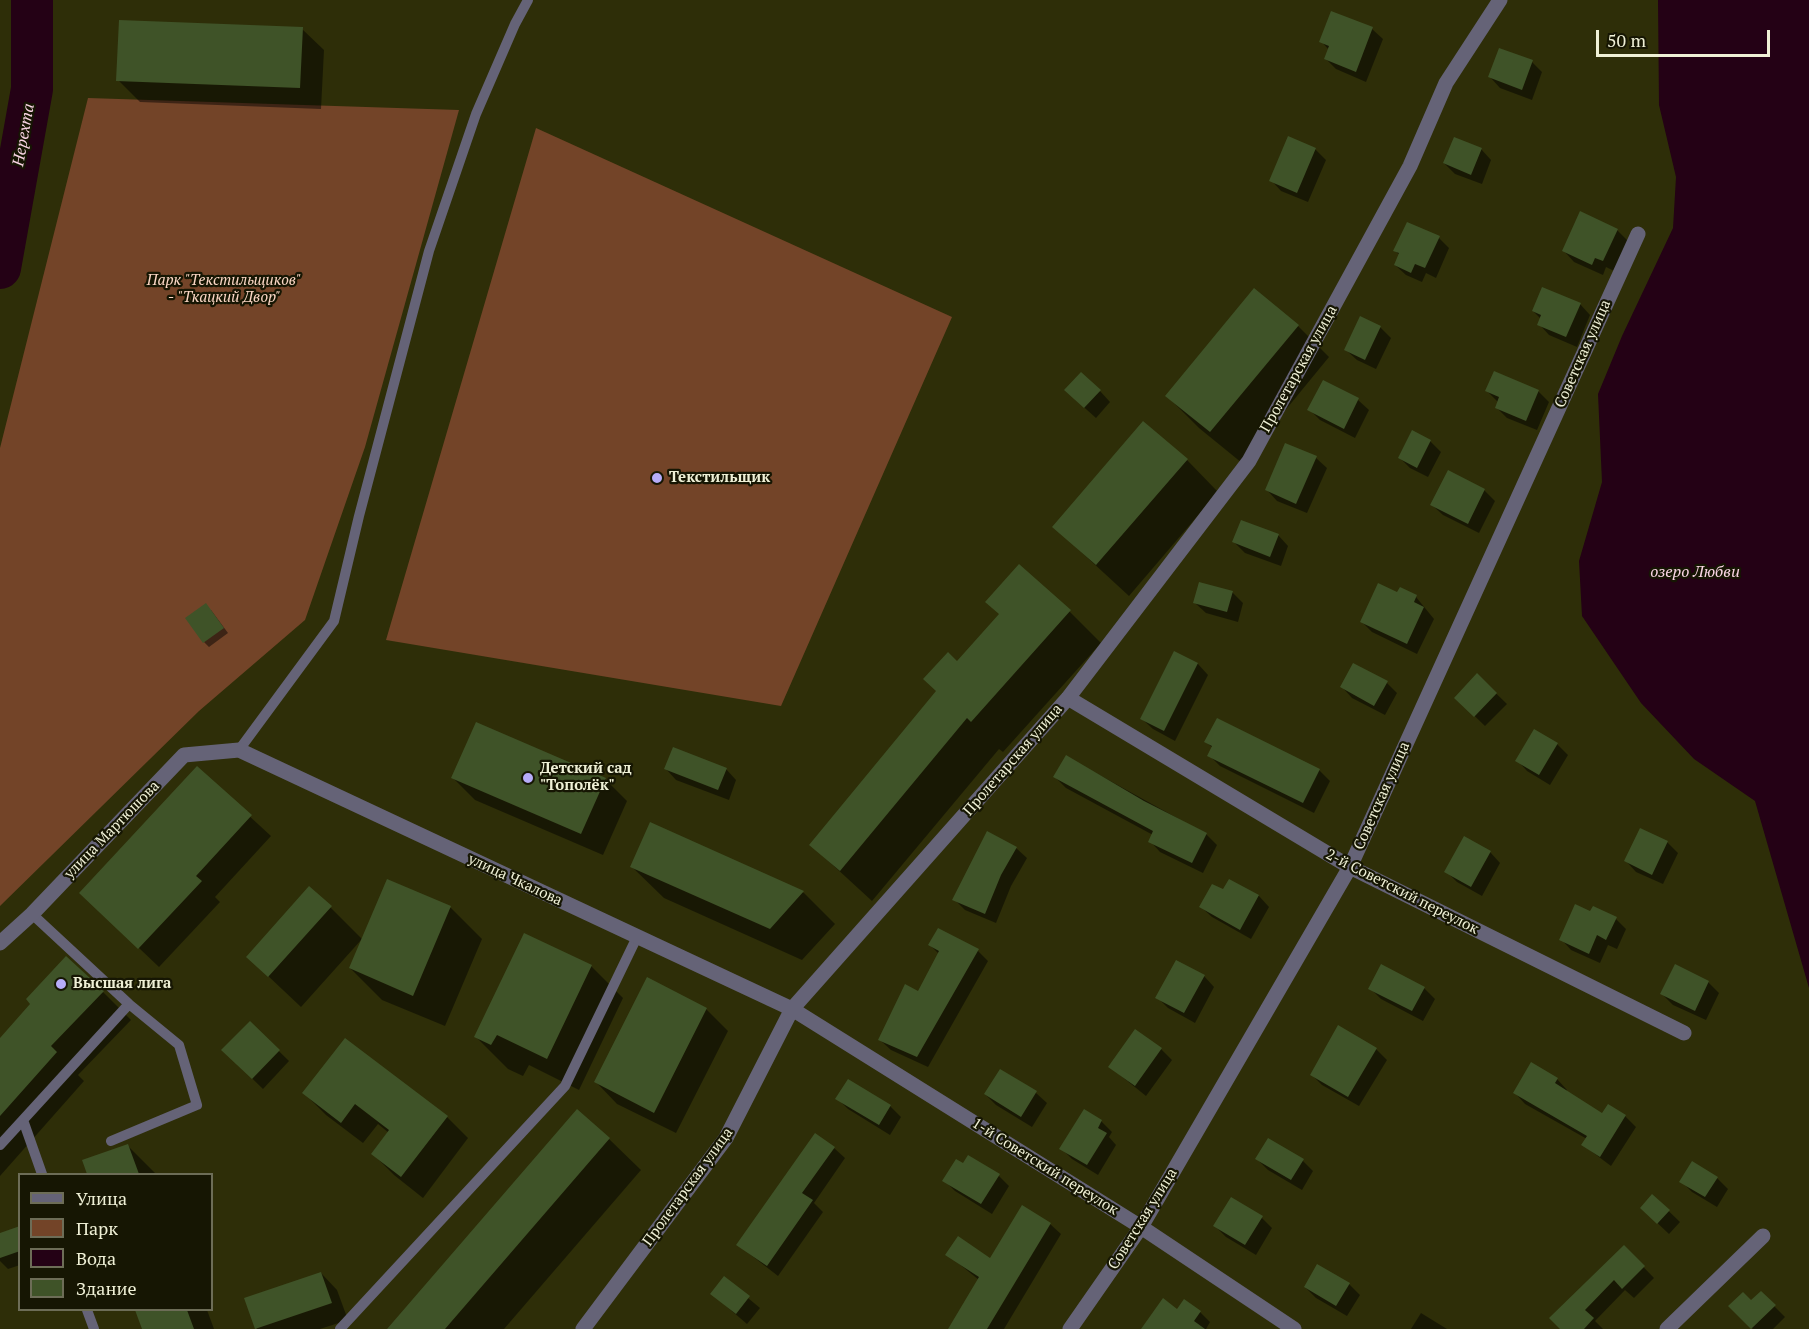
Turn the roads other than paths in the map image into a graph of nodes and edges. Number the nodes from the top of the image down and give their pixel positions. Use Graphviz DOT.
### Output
graph roads {
  1 [pos="528,0"];
  2 [pos="1500,0"];
  3 [pos="1638,234"];
  4 [pos="1068,698"];
  5 [pos="239,750"];
  6 [pos="1350,867"];
  7 [pos="32,914"];
  8 [pos="637,937"];
  9 [pos="0,943"];
  10 [pos="129,1004"];
  11 [pos="792,1009"];
  12 [pos="1684,1033"];
  13 [pos="23,1120"];
  14 [pos="111,1141"];
  15 [pos="0,1145"];
  16 [pos="42,1173"];
  17 [pos="1141,1227"];
  18 [pos="1763,1236"];
  19 [pos="87,1311"];
  20 [pos="94,1329"];
  21 [pos="340,1329"];
  22 [pos="584,1329"];
  23 [pos="1070,1329"];
  24 [pos="1294,1329"];
  25 [pos="1667,1329"];
  1 -- 5 [label="lane"];
  2 -- 4 [label="street, Пролетарская улица"];
  3 -- 6 [label="street, Советская улица"];
  4 -- 6 [label="street, 2-й Советский переулок"];
  4 -- 11 [label="street, Пролетарская улица"];
  5 -- 7 [label="street, улица Мартюшова"];
  5 -- 8 [label="street, улица Чкалова"];
  6 -- 12 [label="street, 2-й Советский переулок"];
  6 -- 17 [label="street, Советская улица"];
  7 -- 9 [label="street, улица Мартюшова"];
  7 -- 10 [label="lane"];
  8 -- 11 [label="street, улица Чкалова"];
  8 -- 21 [label="lane"];
  10 -- 13 [label="lane"];
  10 -- 14 [label="lane"];
  11 -- 17 [label="street, 1-й Советский переулок"];
  11 -- 22 [label="street, Пролетарская улица"];
  13 -- 15 [label="lane"];
  13 -- 16 [label="lane"];
  17 -- 23 [label="street, Советская улица"];
  17 -- 24 [label="street, 1-й Советский переулок"];
  18 -- 25 [label="street"];
  19 -- 20 [label="lane"];
}
